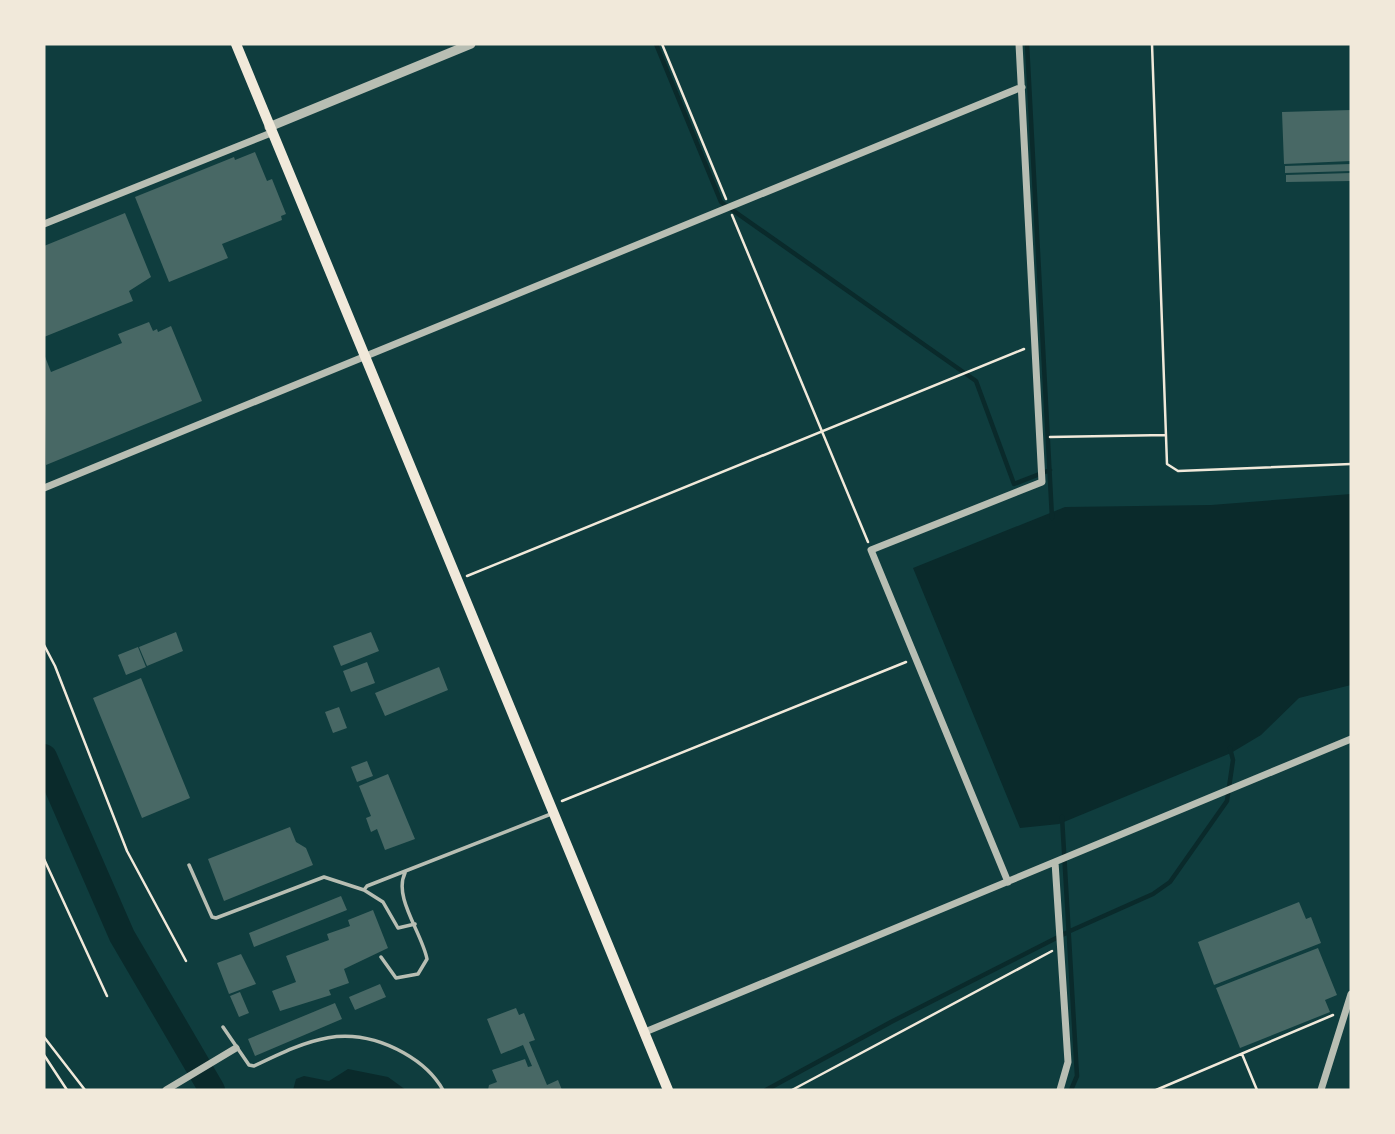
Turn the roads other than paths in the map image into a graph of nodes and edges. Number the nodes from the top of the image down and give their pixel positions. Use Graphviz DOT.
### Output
graph roads {
  1 [pos="236,44"];
  2 [pos="471,44"];
  3 [pos="1019,44"];
  4 [pos="1021,87"];
  5 [pos="270,130"];
  6 [pos="44,224"];
  7 [pos="365,355"];
  8 [pos="44,488"];
  9 [pos="1351,739"];
  10 [pos="551,810"];
  11 [pos="1055,862"];
  12 [pos="189,865"];
  13 [pos="406,871"];
  14 [pos="1008,882"];
  15 [pos="364,890"];
  16 [pos="415,924"];
  17 [pos="382,957"];
  18 [pos="1351,994"];
  19 [pos="223,1027"];
  20 [pos="645,1032"];
  21 [pos="236,1048"];
  22 [pos="166,1090"];
  23 [pos="443,1090"];
  24 [pos="668,1090"];
  25 [pos="1060,1090"];
  26 [pos="1321,1090"];
  1 -- 5 [label="main road"];
  2 -- 5 [label="street"];
  3 -- 4 [label="street"];
  4 -- 7 [label="street"];
  4 -- 14 [label="street"];
  5 -- 6 [label="street"];
  5 -- 7 [label="main road"];
  7 -- 8 [label="street"];
  7 -- 10 [label="main road"];
  9 -- 11 [label="street"];
  10 -- 13 [label="lane"];
  10 -- 20 [label="main road"];
  11 -- 14 [label="street"];
  11 -- 25 [label="street"];
  12 -- 15 [label="lane"];
  13 -- 15 [label="lane"];
  13 -- 16 [label="lane"];
  14 -- 20 [label="street"];
  15 -- 16 [label="lane"];
  16 -- 17 [label="lane"];
  18 -- 26 [label="street"];
  19 -- 21 [label="lane"];
  20 -- 24 [label="main road"];
  21 -- 22 [label="street"];
  21 -- 23 [label="lane"];
}
